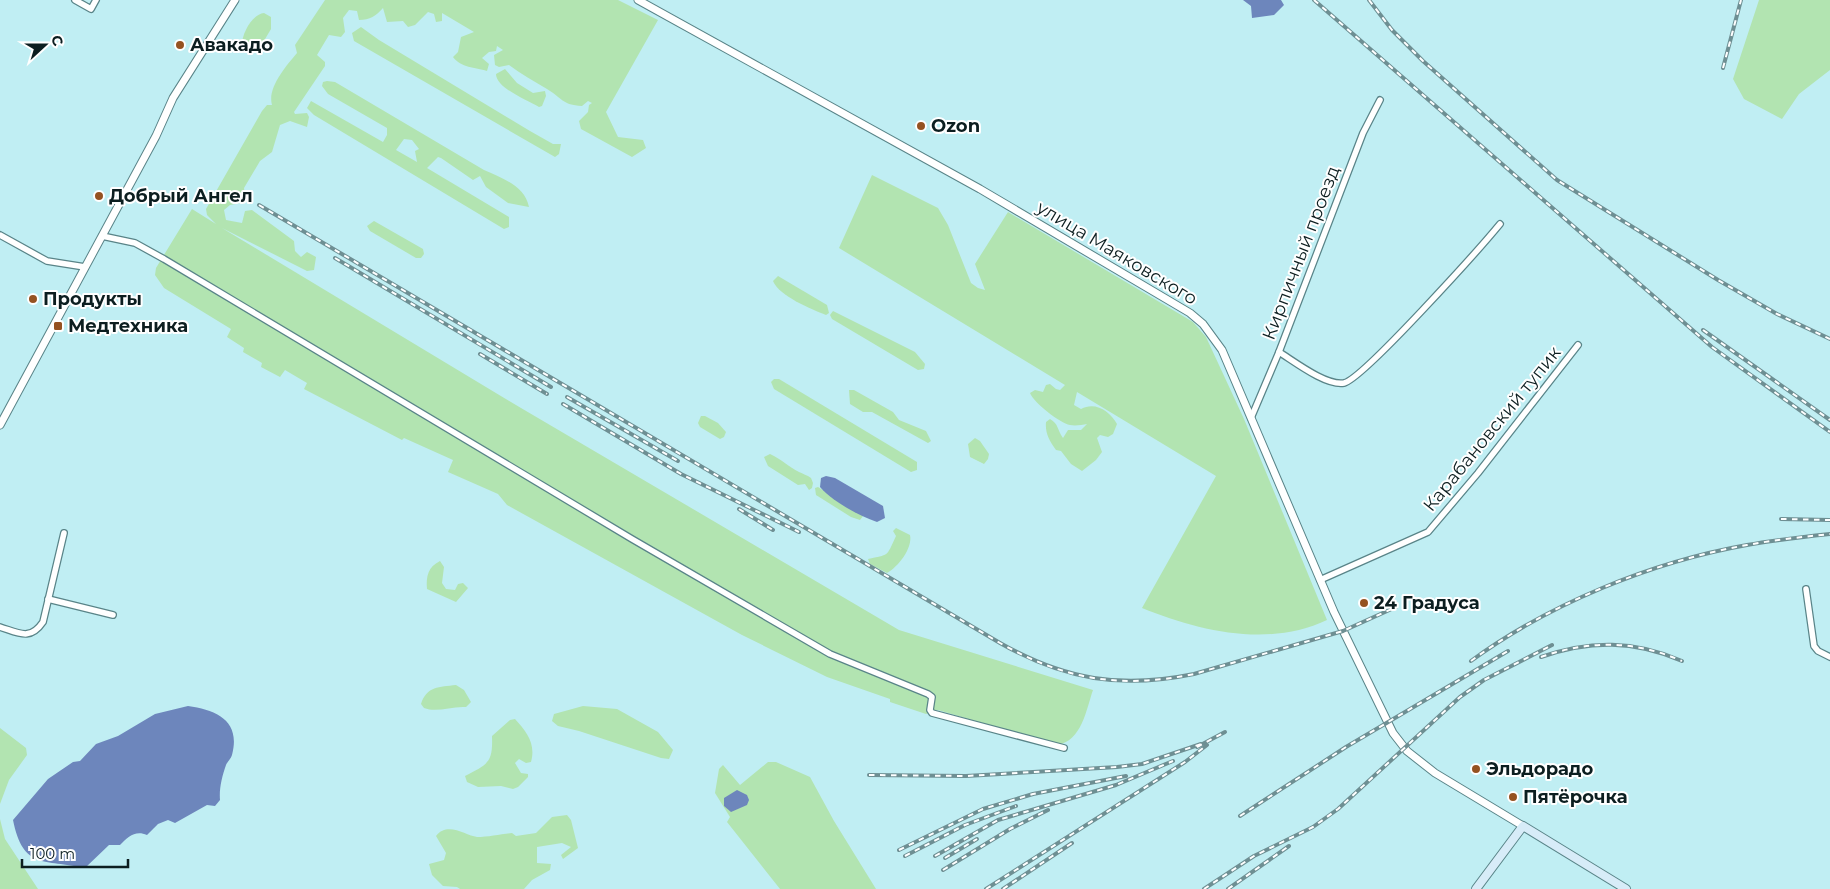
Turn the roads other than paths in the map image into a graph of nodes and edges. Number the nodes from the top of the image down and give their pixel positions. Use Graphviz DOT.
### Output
graph roads {
  1 [pos="75,0"];
  2 [pos="96,0"];
  3 [pos="235,0"];
  4 [pos="638,0"];
  5 [pos="1380,100"];
  6 [pos="1500,224"];
  7 [pos="0,235"];
  8 [pos="102,236"];
  9 [pos="85,267"];
  10 [pos="1578,345"];
  11 [pos="1279,352"];
  12 [pos="1251,418"];
  13 [pos="0,425"];
  14 [pos="64,532"];
  15 [pos="1320,580"];
  16 [pos="1806,589"];
  17 [pos="48,599"];
  18 [pos="113,615"];
  19 [pos="0,627"];
  20 [pos="1830,657"];
  21 [pos="1064,748"];
  22 [pos="1523,826"];
  23 [pos="1476,889"];
  24 [pos="1626,889"];
  1 -- 2 [label="street"];
  3 -- 8 [label="street"];
  4 -- 12 [label="street, улица Маяковского"];
  5 -- 11 [label="street, Кирпичный проезд"];
  6 -- 11 [label="street"];
  7 -- 9 [label="street"];
  8 -- 9 [label="street"];
  8 -- 21 [label="street"];
  9 -- 13 [label="street"];
  10 -- 15 [label="street, Карабановский тупик"];
  11 -- 12 [label="street, Кирпичный проезд"];
  12 -- 15 [label="street, улица Маяковского"];
  14 -- 17 [label="street"];
  15 -- 22 [label="street, улица Маяковского"];
  16 -- 20 [label="street"];
  17 -- 18 [label="street"];
  17 -- 19 [label="street"];
  22 -- 23 [label="main road"];
  22 -- 24 [label="main road"];
}
